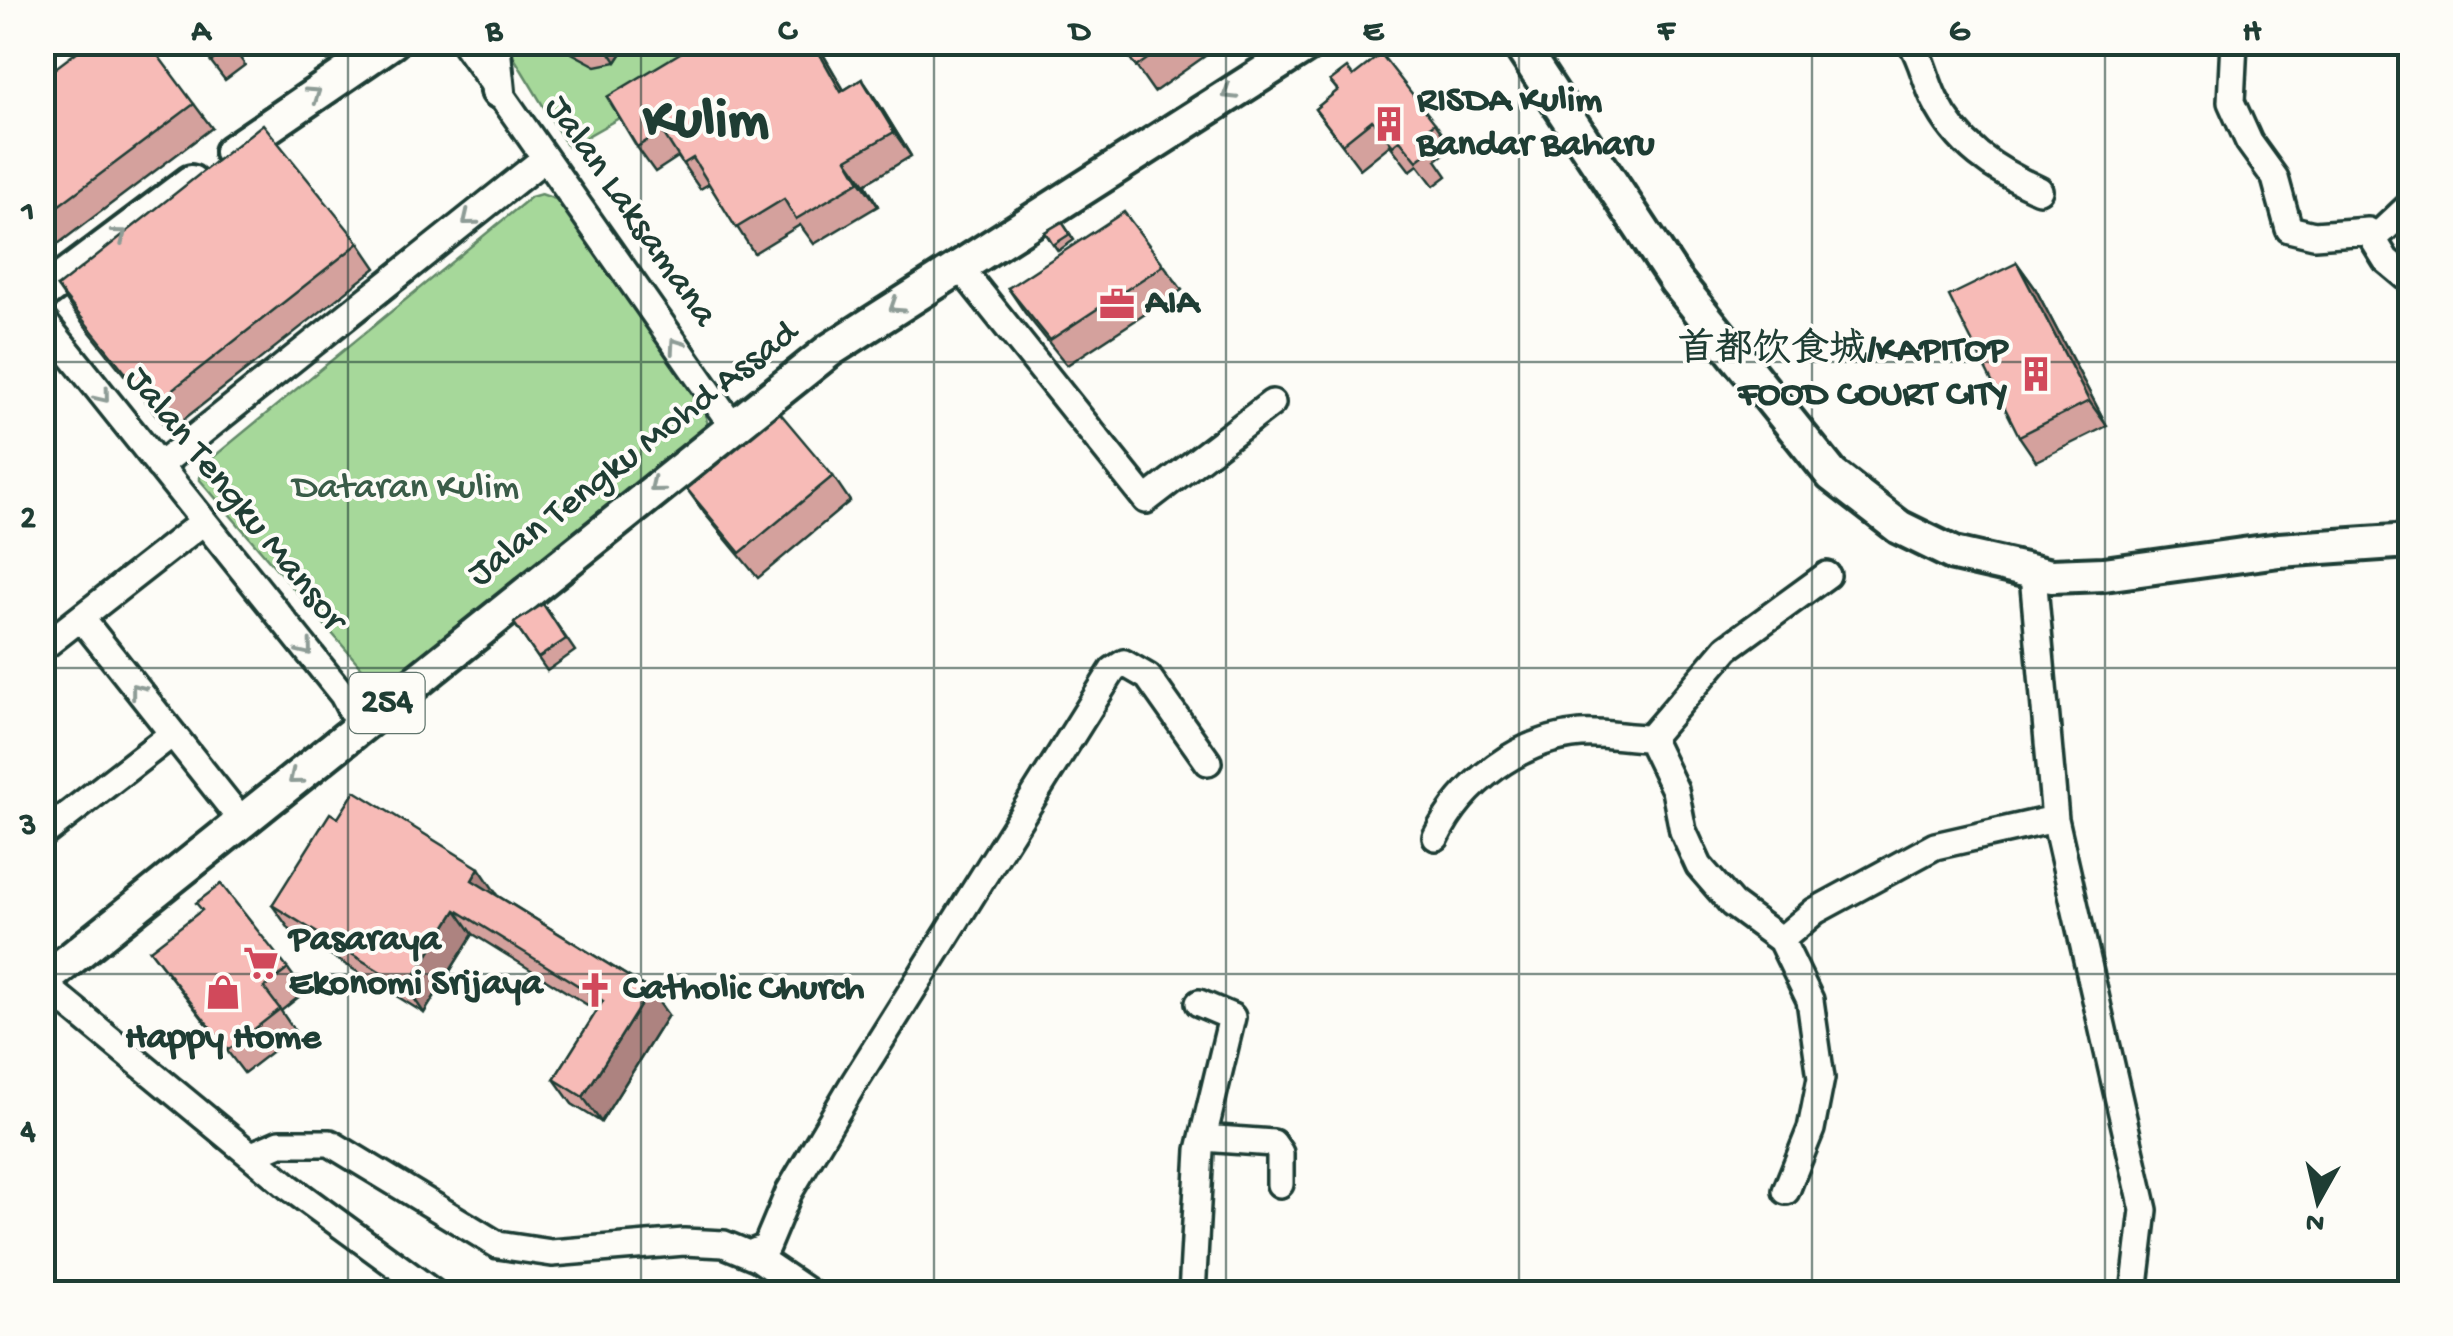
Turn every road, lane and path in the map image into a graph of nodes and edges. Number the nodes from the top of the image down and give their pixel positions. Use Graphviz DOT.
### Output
graph roads {
  1 [pos="392,42"];
  2 [pos="464,42"];
  3 [pos="493,42"];
  4 [pos="1312,42"];
  5 [pos="1498,42"];
  6 [pos="1518,42"];
  7 [pos="1911,42"];
  8 [pos="2234,42"];
  9 [pos="498,91"];
  10 [pos="1552,99"];
  11 [pos="546,158"];
  12 [pos="2039,190"];
  13 [pos="2410,206"];
  14 [pos="2375,238"];
  15 [pos="958,265"];
  16 [pos="2410,280"];
  17 [pos="42,294"];
  18 [pos="42,319"];
  19 [pos="1272,403"];
  20 [pos="732,425"];
  21 [pos="159,466"];
  22 [pos="204,522"];
  23 [pos="2410,541"];
  24 [pos="1828,575"];
  25 [pos="2033,575"];
  26 [pos="80,618"];
  27 [pos="42,648"];
  28 [pos="352,732"];
  29 [pos="172,734"];
  30 [pos="1650,738"];
  31 [pos="1208,762"];
  32 [pos="2054,819"];
  33 [pos="242,820"];
  34 [pos="42,835"];
  35 [pos="1436,837"];
  36 [pos="1781,940"];
  37 [pos="42,982"];
  38 [pos="1200,1004"];
  39 [pos="1204,1138"];
  40 [pos="252,1155"];
  41 [pos="1280,1184"];
  42 [pos="1786,1190"];
  43 [pos="754,1256"];
  44 [pos="801,1286"];
  45 [pos="435,1294"];
  46 [pos="1192,1294"];
  47 [pos="2134,1294"];
  17 -- 1 [label="main road, one-way"];
  2 -- 9 [label="street, Jalan Laksamana"];
  3 -- 9 [label="main road"];
  4 -- 15 [label="main road, Jalan Tengku Mohd Assad / 254, one-way"];
  5 -- 10 [label="main road"];
  6 -- 10 [label="main road"];
  7 -- 12 [label="street"];
  8 -- 14 [label="street"];
  9 -- 11 [label="street, Jalan Laksamana"];
  10 -- 25 [label="main road"];
  20 -- 11 [label="street, Jalan Laksamana, one-way"];
  11 -- 21 [label="street, one-way"];
  13 -- 14 [label="street"];
  14 -- 16 [label="street"];
  15 -- 19 [label="street"];
  15 -- 20 [label="main road, Jalan Tengku Mohd Assad / 254, one-way"];
  18 -- 21 [label="street, Jalan Tengku Mansor, one-way"];
  20 -- 28 [label="main road, Jalan Tengku Mohd Assad / 254, one-way"];
  21 -- 22 [label="street, Jalan Tengku Mansor"];
  22 -- 26 [label="street"];
  22 -- 28 [label="street, Jalan Tengku Mansor, one-way"];
  23 -- 25 [label="main road"];
  24 -- 30 [label="street"];
  25 -- 32 [label="street"];
  26 -- 27 [label="street"];
  29 -- 26 [label="street, one-way"];
  28 -- 33 [label="main road, Jalan Tengku Mohd Assad / 254, one-way"];
  29 -- 33 [label="street"];
  29 -- 34 [label="street"];
  30 -- 35 [label="street"];
  30 -- 36 [label="street"];
  31 -- 43 [label="street"];
  32 -- 36 [label="street"];
  32 -- 47 [label="street"];
  33 -- 37 [label="main road, Jalan Tengku Mohd Assad / 254"];
  36 -- 42 [label="street"];
  37 -- 40 [label="street"];
  38 -- 39 [label="street"];
  39 -- 41 [label="street"];
  39 -- 46 [label="street"];
  40 -- 43 [label="street"];
  40 -- 45 [label="street"];
  43 -- 44 [label="street"];
}
